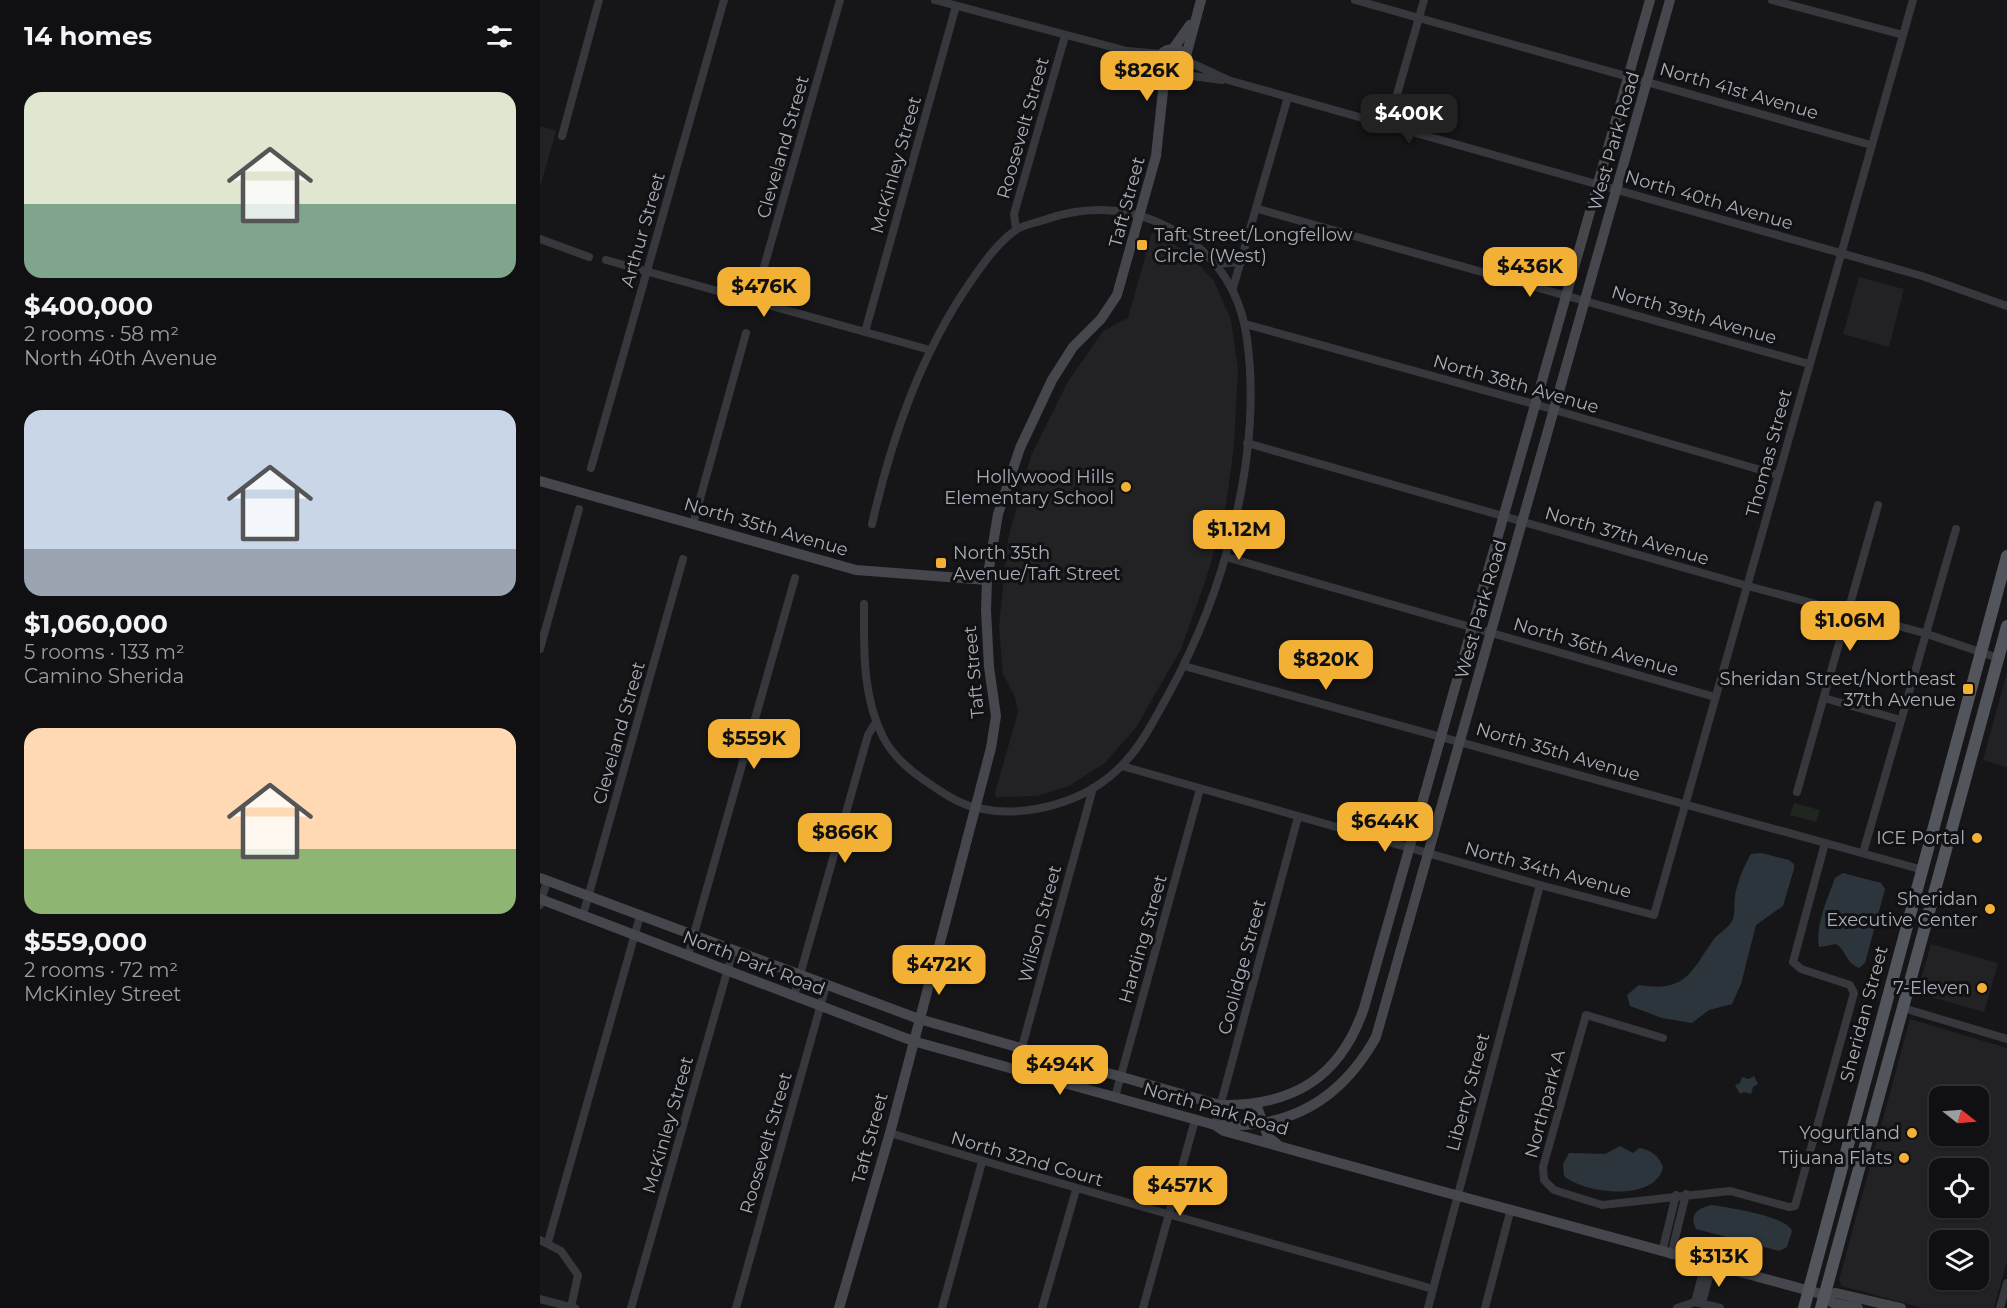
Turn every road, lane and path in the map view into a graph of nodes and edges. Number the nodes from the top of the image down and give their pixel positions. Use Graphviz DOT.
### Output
graph roads {
  1 [pos="599,0"];
  2 [pos="724,0"];
  3 [pos="840,0"];
  4 [pos="935,0"];
  5 [pos="1201,0"];
  6 [pos="1355,0"];
  7 [pos="1424,0"];
  8 [pos="1650,0"];
  9 [pos="1670,0"];
  10 [pos="1772,0"];
  11 [pos="1913,0"];
  12 [pos="956,6"];
  13 [pos="1198,13"];
  14 [pos="1419,18"];
  15 [pos="1065,36"];
  16 [pos="1903,36"];
  17 [pos="1173,49"];
  18 [pos="1127,51"];
  19 [pos="1162,54"];
  20 [pos="1187,59"];
  21 [pos="1160,72"];
  22 [pos="1628,76"];
  23 [pos="1181,78"];
  24 [pos="1228,80"];
  25 [pos="1648,81"];
  26 [pos="1288,97"];
  27 [pos="1161,126"];
  28 [pos="1389,126"];
  29 [pos="562,136"];
  30 [pos="1871,145"];
  31 [pos="1597,184"];
  32 [pos="1618,190"];
  33 [pos="1258,208"];
  34 [pos="1140,216"];
  35 [pos="1016,229"];
  36 [pos="540,239"];
  37 [pos="1840,253"];
  38 [pos="589,257"];
  39 [pos="606,260"];
  40 [pos="1241,262"];
  41 [pos="1216,264"];
  42 [pos="646,272"];
  43 [pos="1233,288"];
  44 [pos="1566,294"];
  45 [pos="1586,300"];
  46 [pos="754,302"];
  47 [pos="2007,306"];
  48 [pos="1245,324"];
  49 [pos="865,332"];
  50 [pos="746,333"];
  51 [pos="930,350"];
  52 [pos="1809,364"];
  53 [pos="1534,404"];
  54 [pos="1554,410"];
  55 [pos="1247,443"];
  56 [pos="591,468"];
  57 [pos="1778,475"];
  58 [pos="540,481"];
  59 [pos="1878,506"];
  60 [pos="579,509"];
  61 [pos="1503,516"];
  62 [pos="1523,522"];
  63 [pos="693,524"];
  64 [pos="872,524"];
  65 [pos="1956,529"];
  66 [pos="2007,556"];
  67 [pos="1226,557"];
  68 [pos="683,559"];
  69 [pos="795,578"];
  70 [pos="987,580"];
  71 [pos="1748,586"];
  72 [pos="864,604"];
  73 [pos="1848,613"];
  74 [pos="1472,626"];
  75 [pos="2007,626"];
  76 [pos="1492,632"];
  77 [pos="1924,633"];
  78 [pos="540,649"];
  79 [pos="1982,652"];
  80 [pos="1998,658"];
  81 [pos="1184,666"];
  82 [pos="1715,697"];
  83 [pos="1824,698"];
  84 [pos="1901,720"];
  85 [pos="876,722"];
  86 [pos="1441,737"];
  87 [pos="1460,742"];
  88 [pos="1122,766"];
  89 [pos="1945,787"];
  90 [pos="1093,788"];
  91 [pos="1200,789"];
  92 [pos="1797,792"];
  93 [pos="1962,793"];
  94 [pos="1684,805"];
  95 [pos="974,807"];
  96 [pos="1298,817"];
  97 [pos="1825,843"];
  98 [pos="1409,847"];
  99 [pos="1429,853"];
  100 [pos="1863,853"];
  101 [pos="1923,870"];
  102 [pos="544,879"];
  103 [pos="1540,885"];
  104 [pos="588,896"];
  105 [pos="541,901"];
  106 [pos="583,915"];
  107 [pos="1654,915"];
  108 [pos="640,916"];
  109 [pos="634,935"];
  110 [pos="694,935"];
  111 [pos="733,951"];
  112 [pos="688,955"];
  113 [pos="727,970"];
  114 [pos="800,976"];
  115 [pos="1890,985"];
  116 [pos="826,986"];
  117 [pos="794,996"];
  118 [pos="821,1006"];
  119 [pos="1903,1008"];
  120 [pos="918,1019"];
  121 [pos="1663,1038"];
  122 [pos="2007,1039"];
  123 [pos="913,1041"];
  124 [pos="1021,1050"];
  125 [pos="1016,1069"];
  126 [pos="1120,1077"];
  127 [pos="1114,1097"];
  128 [pos="1256,1104"];
  129 [pos="1220,1105"];
  130 [pos="1195,1120"];
  131 [pos="1263,1123"];
  132 [pos="1215,1125"];
  133 [pos="890,1133"];
  134 [pos="1278,1144"];
  135 [pos="982,1162"];
  136 [pos="1076,1190"];
  137 [pos="1456,1194"];
  138 [pos="1686,1194"];
  139 [pos="1676,1195"];
  140 [pos="1510,1212"];
  141 [pos="1168,1213"];
  142 [pos="544,1241"];
  143 [pos="1667,1254"];
  144 [pos="1709,1265"];
  145 [pos="2007,1283"];
  146 [pos="1433,1289"];
  147 [pos="1809,1291"];
  148 [pos="1825,1295"];
  149 [pos="540,1299"];
  150 [pos="1698,1303"];
  151 [pos="1145,1307"];
  152 [pos="1715,1307"];
  153 [pos="573,1308"];
  154 [pos="631,1308"];
  155 [pos="736,1308"];
  156 [pos="839,1308"];
  157 [pos="942,1308"];
  158 [pos="1042,1308"];
  159 [pos="1428,1308"];
  160 [pos="1485,1308"];
  161 [pos="1677,1308"];
  162 [pos="1804,1308"];
  163 [pos="1821,1308"];
  164 [pos="1858,1308"];
  165 [pos="1901,1308"];
  166 [pos="2000,1308"];
  1 -- 29 [label="street"];
  2 -- 42 [label="street, Arthur Street"];
  3 -- 46 [label="street, Cleveland Street"];
  4 -- 12 [label="street"];
  5 -- 13 [label="street"];
  6 -- 14 [label="street, North 41st Avenue"];
  7 -- 14 [label="street"];
  8 -- 22 [label="street, West Park Road"];
  9 -- 25 [label="street, West Park Road"];
  10 -- 16 [label="street"];
  11 -- 16 [label="street, Thomas Street"];
  12 -- 15 [label="street"];
  12 -- 49 [label="street, McKinley Street"];
  13 -- 17 [label="street"];
  13 -- 20 [label="street"];
  14 -- 22 [label="street, North 41st Avenue"];
  14 -- 28 [label="street"];
  15 -- 18 [label="street"];
  15 -- 35 [label="street, Roosevelt Street"];
  16 -- 30 [label="street, Thomas Street"];
  17 -- 19 [label="street"];
  17 -- 20 [label="street"];
  18 -- 19 [label="street"];
  18 -- 21 [label="street"];
  19 -- 21 [label="street, Taft Street"];
  20 -- 23 [label="street, Taft Street"];
  20 -- 24 [label="street, North 40th Avenue"];
  21 -- 23 [label="street"];
  21 -- 27 [label="street, Taft Street"];
  22 -- 25 [label="street, North 41st Avenue"];
  22 -- 31 [label="street, West Park Road"];
  23 -- 24 [label="street, North 40th Avenue"];
  23 -- 27 [label="street, Taft Street"];
  24 -- 26 [label="street, North 40th Avenue"];
  25 -- 30 [label="street, North 41st Avenue"];
  25 -- 32 [label="street, West Park Road"];
  26 -- 28 [label="street, North 40th Avenue"];
  26 -- 33 [label="street"];
  27 -- 34 [label="street, Taft Street"];
  28 -- 31 [label="street, North 40th Avenue"];
  30 -- 37 [label="street, Thomas Street"];
  31 -- 32 [label="street, North 40th Avenue"];
  31 -- 44 [label="street, West Park Road"];
  32 -- 37 [label="street, North 40th Avenue"];
  32 -- 45 [label="street, West Park Road"];
  33 -- 40 [label="street"];
  33 -- 44 [label="street, North 39th Avenue"];
  34 -- 35 [label="street"];
  34 -- 41 [label="street"];
  34 -- 70 [label="street, Taft Street"];
  35 -- 51 [label="street"];
  36 -- 38 [label="street"];
  37 -- 47 [label="street, North 40th Avenue"];
  37 -- 52 [label="street, Thomas Street"];
  39 -- 42 [label="street"];
  40 -- 41 [label="street"];
  40 -- 43 [label="street"];
  41 -- 43 [label="street"];
  42 -- 46 [label="street"];
  42 -- 56 [label="street, Arthur Street"];
  43 -- 48 [label="street"];
  44 -- 45 [label="street, North 39th Avenue"];
  44 -- 53 [label="street, West Park Road"];
  45 -- 52 [label="street, North 39th Avenue"];
  45 -- 54 [label="street, West Park Road"];
  46 -- 49 [label="street"];
  48 -- 53 [label="street, North 38th Avenue"];
  48 -- 55 [label="street"];
  49 -- 51 [label="street"];
  50 -- 63 [label="street"];
  51 -- 64 [label="street"];
  52 -- 57 [label="street, Thomas Street"];
  53 -- 54 [label="street, North 38th Avenue"];
  53 -- 61 [label="street, West Park Road"];
  54 -- 57 [label="street, North 38th Avenue"];
  54 -- 62 [label="street, West Park Road"];
  55 -- 61 [label="street, North 37th Avenue"];
  55 -- 67 [label="street"];
  57 -- 71 [label="street, Thomas Street"];
  58 -- 63 [label="street, North 35th Avenue"];
  59 -- 73 [label="street"];
  60 -- 78 [label="street"];
  61 -- 62 [label="street, North 37th Avenue"];
  61 -- 74 [label="street, West Park Road"];
  62 -- 71 [label="street, North 37th Avenue"];
  62 -- 76 [label="street, West Park Road"];
  63 -- 70 [label="street, North 35th Avenue"];
  65 -- 77 [label="street"];
  66 -- 79 [label="main road, Sheridan Street"];
  67 -- 74 [label="street, North 36th Avenue"];
  67 -- 81 [label="street"];
  68 -- 104 [label="street, Cleveland Street"];
  69 -- 110 [label="street"];
  70 -- 95 [label="street, Taft Street"];
  71 -- 73 [label="street, North 37th Avenue"];
  71 -- 82 [label="street, Thomas Street"];
  72 -- 85 [label="street"];
  73 -- 77 [label="street, North 37th Avenue"];
  73 -- 83 [label="street"];
  74 -- 76 [label="street, North 36th Avenue"];
  74 -- 86 [label="street, West Park Road"];
  75 -- 80 [label="main road, Sheridan Street"];
  76 -- 82 [label="street, North 36th Avenue"];
  76 -- 87 [label="street, West Park Road"];
  77 -- 79 [label="street, North 37th Avenue"];
  77 -- 84 [label="street"];
  79 -- 80 [label="street, North 37th Avenue"];
  79 -- 89 [label="main road, Sheridan Street"];
  80 -- 93 [label="main road, Sheridan Street"];
  81 -- 86 [label="street, North 35th Avenue"];
  81 -- 88 [label="street"];
  82 -- 94 [label="street, Thomas Street"];
  83 -- 84 [label="street"];
  83 -- 92 [label="street"];
  84 -- 100 [label="street"];
  85 -- 95 [label="street"];
  85 -- 114 [label="street"];
  86 -- 87 [label="street, North 35th Avenue"];
  86 -- 98 [label="street, West Park Road"];
  87 -- 94 [label="street, North 35th Avenue"];
  87 -- 99 [label="street, West Park Road"];
  88 -- 90 [label="street"];
  88 -- 91 [label="street, North 34th Avenue"];
  89 -- 93 [label="main road"];
  89 -- 101 [label="main road, Sheridan Street"];
  90 -- 95 [label="street"];
  90 -- 124 [label="street, Wilson Street"];
  91 -- 96 [label="street, North 34th Avenue"];
  91 -- 126 [label="street, Harding Street"];
  93 -- 119 [label="main road, Sheridan Street"];
  94 -- 97 [label="street, North 35th Avenue"];
  94 -- 107 [label="street, Thomas Street"];
  95 -- 120 [label="street, Taft Street"];
  96 -- 98 [label="street, North 34th Avenue"];
  96 -- 129 [label="street, Coolidge Street"];
  97 -- 100 [label="street, North 35th Avenue"];
  97 -- 138 [label="street, Northpark A"];
  98 -- 99 [label="street, North 34th Avenue"];
  98 -- 128 [label="street, West Park Road"];
  99 -- 103 [label="street, North 34th Avenue"];
  99 -- 131 [label="street, West Park Road"];
  100 -- 101 [label="street, North 35th Avenue"];
  101 -- 115 [label="main road, Sheridan Street"];
  102 -- 104 [label="street, North Park Road"];
  102 -- 105 [label="street"];
  103 -- 107 [label="street, North 34th Avenue"];
  103 -- 137 [label="street, Liberty Street"];
  104 -- 106 [label="street, Cleveland Street"];
  104 -- 108 [label="street, North Park Road"];
  105 -- 106 [label="street, North Park Road"];
  106 -- 109 [label="street, North Park Road"];
  108 -- 109 [label="street"];
  108 -- 110 [label="street, North Park Road"];
  109 -- 112 [label="street, North Park Road"];
  109 -- 142 [label="street"];
  110 -- 111 [label="street, North Park Road"];
  110 -- 112 [label="street"];
  111 -- 113 [label="street, McKinley Street"];
  111 -- 114 [label="street, North Park Road"];
  112 -- 113 [label="street, North Park Road"];
  113 -- 117 [label="street, North Park Road"];
  113 -- 154 [label="street, McKinley Street"];
  114 -- 116 [label="street, North Park Road"];
  114 -- 117 [label="street"];
  115 -- 119 [label="main road"];
  115 -- 147 [label="main road, Sheridan Street"];
  116 -- 118 [label="street, Roosevelt Street"];
  116 -- 120 [label="street, North Park Road"];
  117 -- 118 [label="street, North Park Road"];
  118 -- 123 [label="street, North Park Road"];
  118 -- 155 [label="street, Roosevelt Street"];
  119 -- 122 [label="street"];
  119 -- 148 [label="main road, Sheridan Street"];
  120 -- 123 [label="street, Taft Street"];
  120 -- 124 [label="street, North Park Road"];
  121 -- 139 [label="street, Northpark A"];
  123 -- 125 [label="street, North Park Road"];
  123 -- 133 [label="street, Taft Street"];
  124 -- 125 [label="street, Wilson Street"];
  124 -- 126 [label="street, North Park Road"];
  125 -- 127 [label="street, North Park Road"];
  126 -- 127 [label="street, Harding Street"];
  126 -- 129 [label="street, North Park Road"];
  127 -- 130 [label="street, North Park Road"];
  128 -- 129 [label="street, West Park Road"];
  128 -- 131 [label="street"];
  129 -- 132 [label="street, Coolidge Street"];
  130 -- 132 [label="street, North Park Road"];
  130 -- 141 [label="street"];
  131 -- 132 [label="street, West Park Road"];
  131 -- 134 [label="street"];
  132 -- 134 [label="street, North Park Road"];
  133 -- 135 [label="street, North 32nd Court"];
  133 -- 156 [label="street, Taft Street"];
  134 -- 137 [label="street, North Park Road"];
  135 -- 136 [label="street, North 32nd Court"];
  135 -- 157 [label="street"];
  136 -- 141 [label="street, North 32nd Court"];
  136 -- 158 [label="street"];
  137 -- 140 [label="street, North Park Road"];
  137 -- 146 [label="street, Liberty Street"];
  138 -- 139 [label="street, Northpark A"];
  138 -- 143 [label="street"];
  139 -- 143 [label="street"];
  140 -- 143 [label="street, North Park Road"];
  140 -- 160 [label="street"];
  141 -- 146 [label="street, North 32nd Court"];
  141 -- 151 [label="street"];
  142 -- 153 [label="street"];
  143 -- 144 [label="street, North Park Road"];
  144 -- 147 [label="street, North Park Road"];
  144 -- 150 [label="street"];
  145 -- 166 [label="street"];
  146 -- 159 [label="street, Liberty Street"];
  147 -- 148 [label="street, North Park Road"];
  147 -- 162 [label="main road, Sheridan Street"];
  148 -- 163 [label="main road, Sheridan Street"];
  148 -- 164 [label="street, North Park Road"];
  148 -- 165 [label="street, North Park Road"];
  149 -- 153 [label="street"];
  150 -- 152 [label="street"];
  150 -- 161 [label="street"];
}
